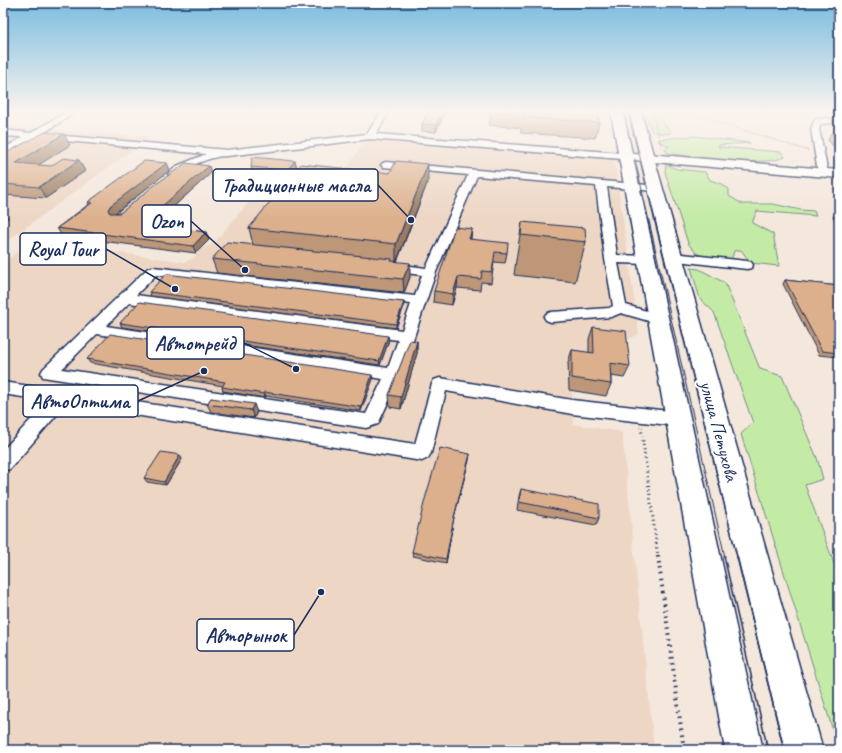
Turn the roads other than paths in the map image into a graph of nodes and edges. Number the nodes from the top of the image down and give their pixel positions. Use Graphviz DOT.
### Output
graph roads {
  1 [pos="14,147"];
  2 [pos="162,147"];
  3 [pos="280,147"];
  4 [pos="510,147"];
  5 [pos="639,147"];
  6 [pos="643,147"];
  7 [pos="818,147"];
  8 [pos="218,152"];
  9 [pos="3,153"];
  10 [pos="646,158"];
  11 [pos="386,165"];
  12 [pos="474,172"];
  13 [pos="823,173"];
  14 [pos="839,174"];
  15 [pos="168,178"];
  16 [pos="601,183"];
  17 [pos="644,187"];
  18 [pos="674,257"];
  19 [pos="611,259"];
  20 [pos="647,260"];
  21 [pos="375,266"];
  22 [pos="747,266"];
  23 [pos="430,272"];
  24 [pos="125,298"];
  25 [pos="419,301"];
  26 [pos="620,308"];
  27 [pos="551,316"];
  28 [pos="659,319"];
  29 [pos="94,329"];
  30 [pos="407,336"];
  31 [pos="393,375"];
  32 [pos="3,388"];
  33 [pos="62,397"];
  34 [pos="678,419"];
  35 [pos="3,463"];
  36 [pos="744,750"];
  37 [pos="804,750"];
  1 -- 9 [label="street"];
  2 -- 8 [label="street"];
  3 -- 8 [label="street"];
  4 -- 10 [label="street"];
  5 -- 10 [label="highway, улица Петухова"];
  6 -- 10 [label="highway, улица Петухова"];
  7 -- 13 [label="street"];
  8 -- 15 [label="street"];
  10 -- 13 [label="main road"];
  10 -- 17 [label="highway, улица Петухова"];
  11 -- 12 [label="street"];
  12 -- 16 [label="street"];
  12 -- 23 [label="street"];
  13 -- 14 [label="main road"];
  16 -- 17 [label="street"];
  16 -- 19 [label="street"];
  17 -- 18 [label="highway, улица Петухова"];
  17 -- 20 [label="highway, улица Петухова"];
  18 -- 22 [label="street"];
  18 -- 37 [label="highway, улица Петухова"];
  19 -- 20 [label="street"];
  19 -- 26 [label="street"];
  20 -- 28 [label="highway, улица Петухова"];
  21 -- 23 [label="street"];
  23 -- 25 [label="street"];
  24 -- 25 [label="street"];
  24 -- 29 [label="street"];
  24 -- 30 [label="street"];
  25 -- 30 [label="street"];
  26 -- 27 [label="street"];
  26 -- 28 [label="street"];
  28 -- 34 [label="highway, улица Петухова"];
  29 -- 31 [label="street"];
  29 -- 31 [label="street"];
  30 -- 31 [label="street"];
  32 -- 33 [label="street"];
  33 -- 34 [label="street"];
  33 -- 35 [label="street"];
  34 -- 36 [label="highway, улица Петухова"];
}
